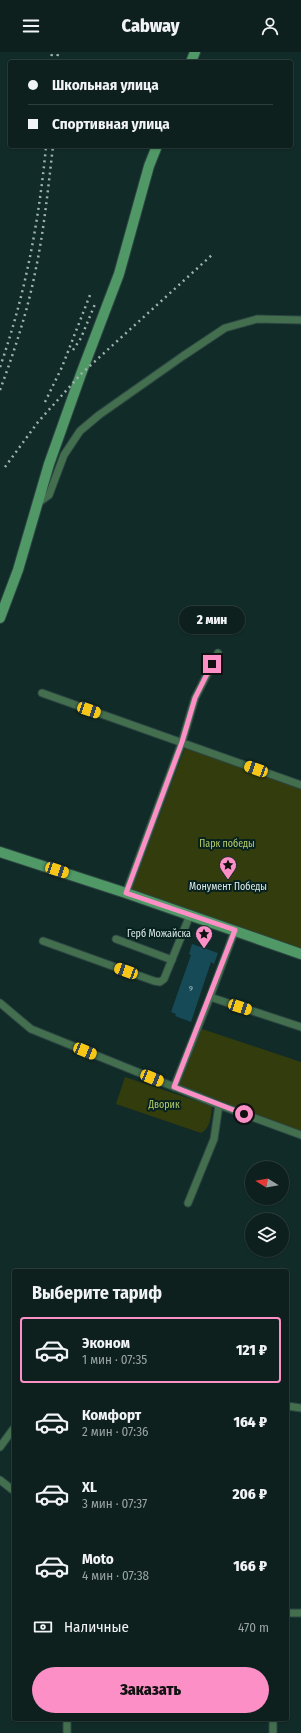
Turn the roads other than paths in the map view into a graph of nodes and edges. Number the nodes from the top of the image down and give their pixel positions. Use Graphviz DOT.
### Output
graph roads {
  1 [pos="156,148"];
  2 [pos="301,320"];
  3 [pos="38,503"];
  4 [pos="0,618"];
  5 [pos="218,653"];
  6 [pos="42,693"];
  7 [pos="182,742"];
  8 [pos="301,784"];
  9 [pos="0,852"];
  10 [pos="126,893"];
  11 [pos="190,914"];
  12 [pos="235,930"];
  13 [pos="116,939"];
  14 [pos="43,941"];
  15 [pos="301,954"];
  16 [pos="172,960"];
  17 [pos="210,997"];
  18 [pos="0,1003"];
  19 [pos="301,1027"];
  20 [pos="174,1087"];
  21 [pos="220,1105"];
  22 [pos="301,1135"];
  23 [pos="188,1203"];
  24 [pos="289,1406"];
  25 [pos="301,1408"];
  26 [pos="12,1431"];
  27 [pos="0,1447"];
  28 [pos="0,1480"];
  29 [pos="12,1489"];
  30 [pos="289,1613"];
  31 [pos="301,1613"];
  32 [pos="67,1721"];
  33 [pos="273,1721"];
  34 [pos="68,1733"];
  35 [pos="273,1733"];
  1 -- 3 [label="main road"];
  2 -- 3 [label="street"];
  3 -- 4 [label="main road"];
  5 -- 7 [label="street"];
  6 -- 7 [label="street"];
  7 -- 8 [label="street"];
  7 -- 10 [label="street"];
  9 -- 10 [label="main road"];
  10 -- 11 [label="main road"];
  11 -- 12 [label="main road"];
  11 -- 16 [label="street"];
  12 -- 15 [label="main road"];
  12 -- 17 [label="street"];
  13 -- 16 [label="street"];
  14 -- 16 [label="street"];
  17 -- 19 [label="street"];
  17 -- 20 [label="street"];
  18 -- 20 [label="street"];
  20 -- 21 [label="street"];
  21 -- 22 [label="street"];
  21 -- 23 [label="street"];
  24 -- 25 [label="street"];
  26 -- 27 [label="street"];
  28 -- 29 [label="street"];
  30 -- 31 [label="street"];
  32 -- 34 [label="street"];
  33 -- 35 [label="street"];
}
